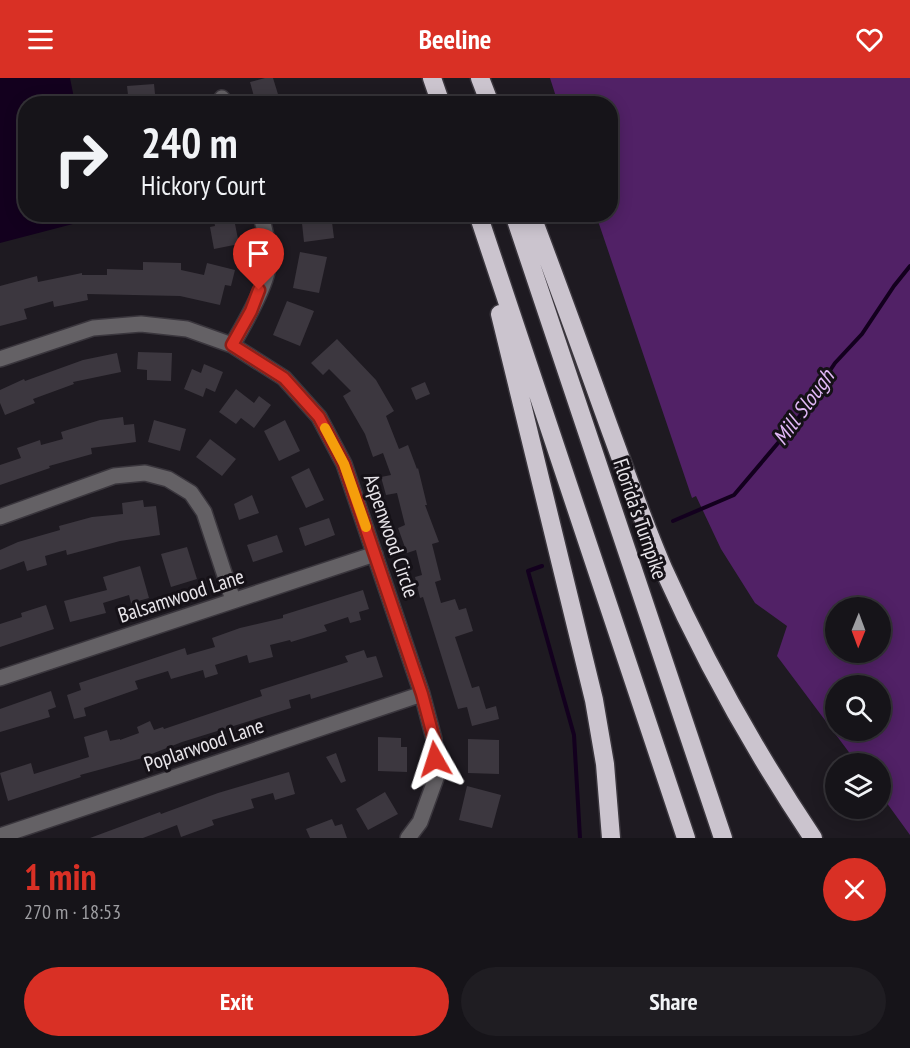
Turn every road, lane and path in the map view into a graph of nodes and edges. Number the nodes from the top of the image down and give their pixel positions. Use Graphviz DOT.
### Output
graph roads {
  1 [pos="432,78"];
  2 [pos="468,78"];
  3 [pos="480,78"];
  4 [pos="438,96"];
  5 [pos="474,96"];
  6 [pos="487,96"];
  7 [pos="262,222"];
  8 [pos="481,222"];
  9 [pos="516,222"];
  10 [pos="534,222"];
  11 [pos="484,233"];
  12 [pos="232,345"];
  13 [pos="0,359"];
  14 [pos="0,517"];
  15 [pos="375,554"];
  16 [pos="233,600"];
  17 [pos="0,678"];
  18 [pos="422,694"];
  19 [pos="0,836"];
  20 [pos="408,838"];
  21 [pos="611,838"];
  22 [pos="686,838"];
  23 [pos="723,838"];
  24 [pos="813,838"];
  1 -- 4 [label="highway"];
  2 -- 5 [label="highway"];
  3 -- 6 [label="highway"];
  7 -- 12 [label="street"];
  8 -- 11 [label="highway"];
  9 -- 23 [label="highway, Florida's Turnpike"];
  10 -- 24 [label="highway"];
  11 -- 21 [label="highway"];
  11 -- 22 [label="highway"];
  12 -- 13 [label="street, Aspenwood Circle"];
  12 -- 15 [label="street, Aspenwood Circle"];
  14 -- 16 [label="street"];
  15 -- 16 [label="street, Balsamwood Lane"];
  15 -- 18 [label="street, Aspenwood Circle"];
  16 -- 17 [label="street, Balsamwood Lane"];
  18 -- 19 [label="street, Poplarwood Lane"];
  18 -- 20 [label="street, Aspenwood Circle"];
}
